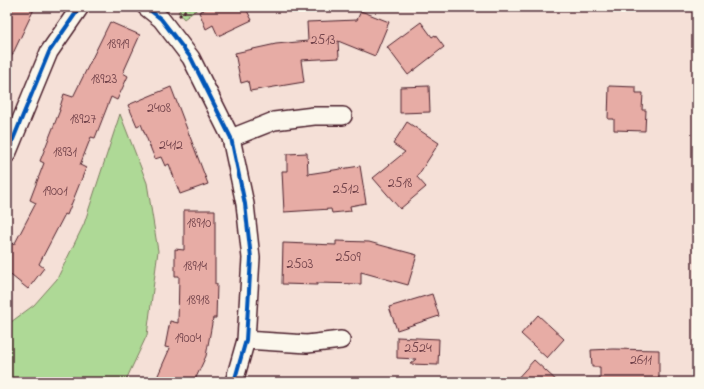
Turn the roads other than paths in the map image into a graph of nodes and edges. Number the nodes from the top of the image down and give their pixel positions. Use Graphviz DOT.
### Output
graph roads {
  1 [pos="80,7"];
  2 [pos="146,7"];
  3 [pos="342,116"];
  4 [pos="230,138"];
  5 [pos="7,154"];
  6 [pos="246,340"];
  7 [pos="341,340"];
  8 [pos="234,382"];
  1 -- 5 [label="street"];
  2 -- 4 [label="street"];
  3 -- 4 [label="street"];
  4 -- 6 [label="street"];
  6 -- 7 [label="street"];
  6 -- 8 [label="street"];
}
